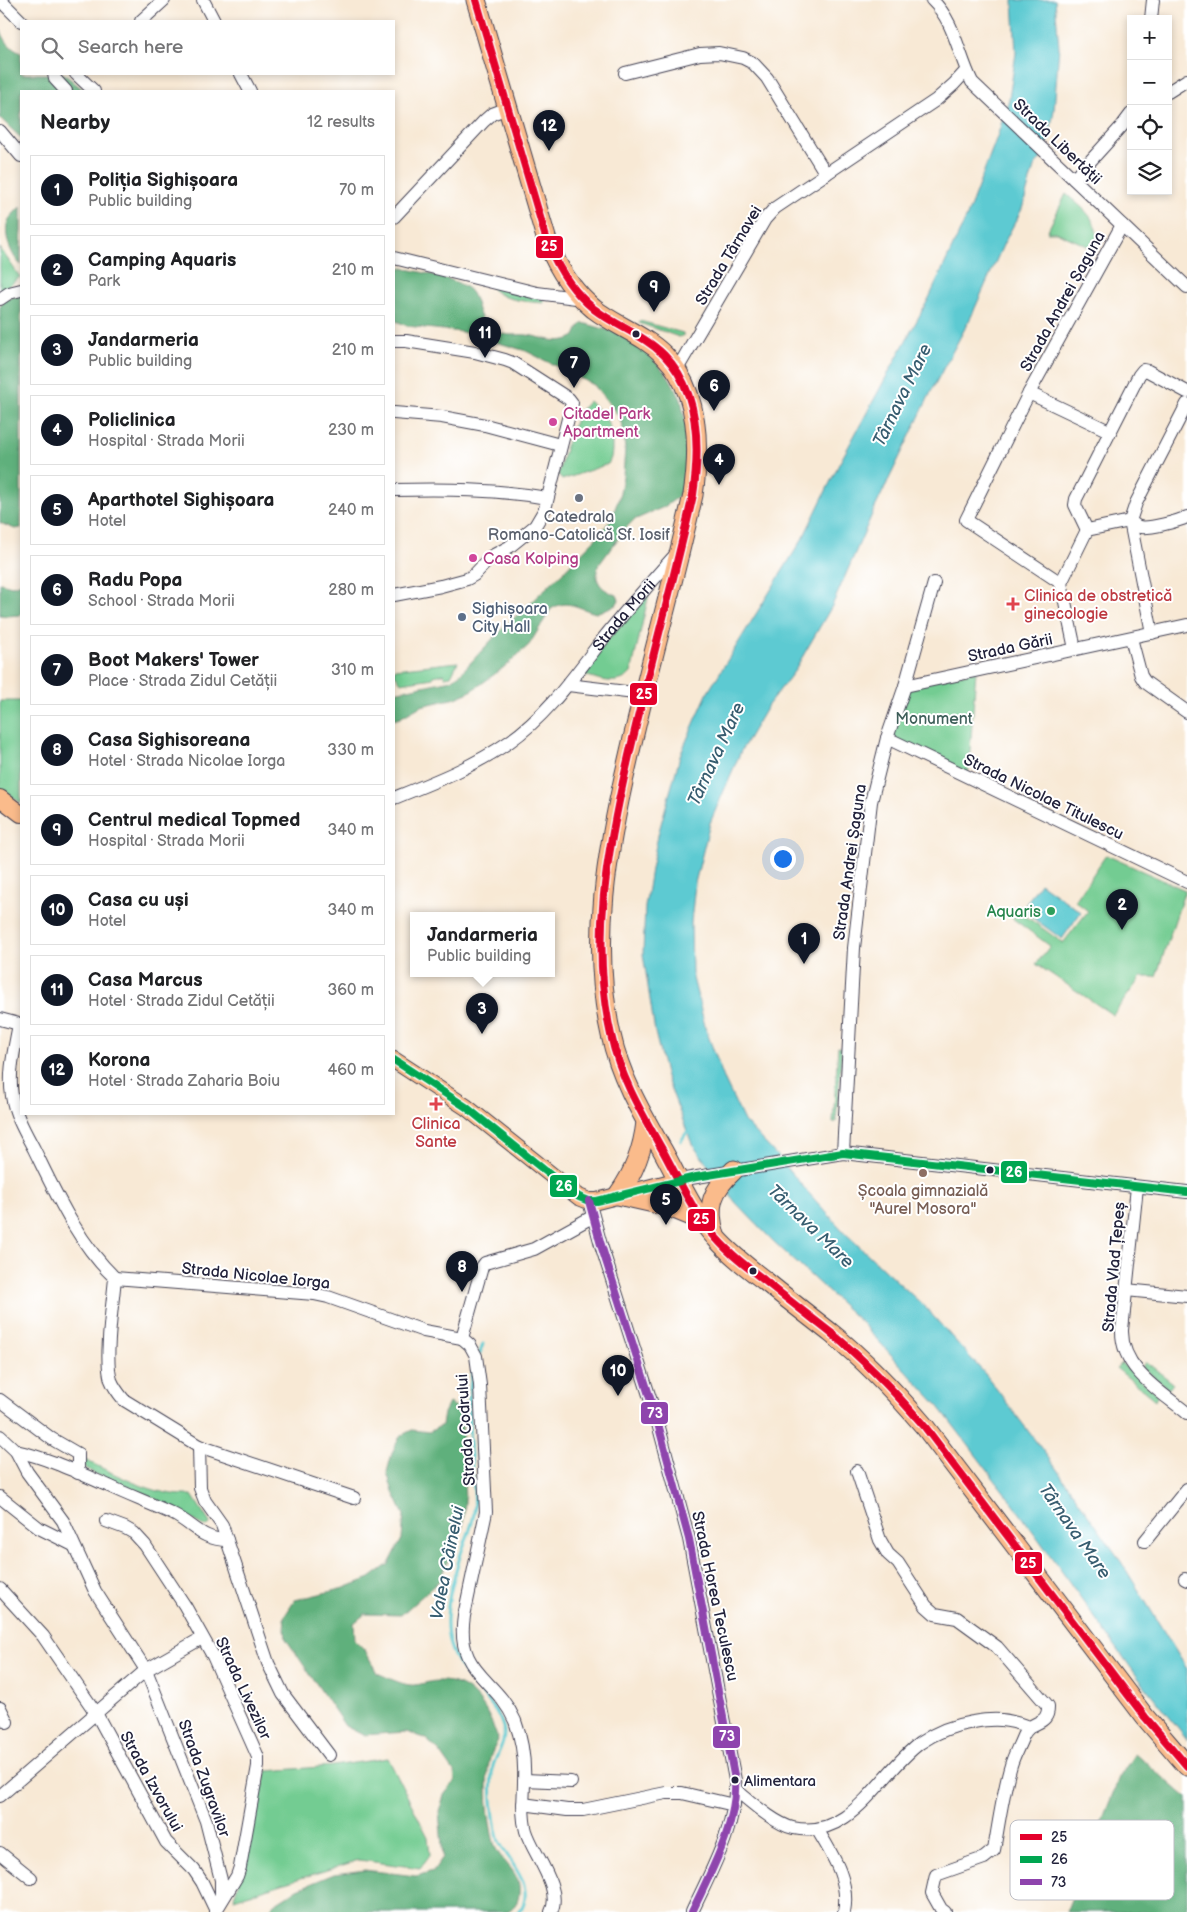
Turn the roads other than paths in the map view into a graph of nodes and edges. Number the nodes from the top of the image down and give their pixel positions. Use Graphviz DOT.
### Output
graph roads {
  1 [pos="0,0"];
  2 [pos="164,0"];
  3 [pos="203,0"];
  4 [pos="476,0"];
  5 [pos="932,0"];
  6 [pos="1153,0"];
  7 [pos="1151,15"];
  8 [pos="20,20"];
  9 [pos="142,20"];
  10 [pos="213,20"];
  11 [pos="625,73"];
  12 [pos="54,75"];
  13 [pos="80,75"];
  14 [pos="242,75"];
  15 [pos="969,76"];
  16 [pos="1187,80"];
  17 [pos="1172,89"];
  18 [pos="65,90"];
  19 [pos="93,90"];
  20 [pos="249,90"];
  21 [pos="508,108"];
  22 [pos="1127,119"];
  23 [pos="0,131"];
  24 [pos="20,155"];
  25 [pos="826,174"];
  26 [pos="1071,177"];
  27 [pos="395,217"];
  28 [pos="1122,225"];
  29 [pos="395,258"];
  30 [pos="1187,287"];
  31 [pos="20,290"];
  32 [pos="0,299"];
  33 [pos="584,299"];
  34 [pos="395,341"];
  35 [pos="676,371"];
  36 [pos="1187,392"];
  37 [pos="1029,393"];
  38 [pos="1187,404"];
  39 [pos="395,413"];
  40 [pos="1184,420"];
  41 [pos="1109,432"];
  42 [pos="560,445"];
  43 [pos="395,490"];
  44 [pos="547,498"];
  45 [pos="1187,517"];
  46 [pos="1130,521"];
  47 [pos="1087,530"];
  48 [pos="680,550"];
  49 [pos="934,583"];
  50 [pos="1061,583"];
  51 [pos="395,595"];
  52 [pos="1187,625"];
  53 [pos="1152,633"];
  54 [pos="1131,638"];
  55 [pos="1075,650"];
  56 [pos="568,685"];
  57 [pos="905,686"];
  58 [pos="643,694"];
  59 [pos="1187,712"];
  60 [pos="887,738"];
  61 [pos="0,798"];
  62 [pos="395,798"];
  63 [pos="20,813"];
  64 [pos="1187,882"];
  65 [pos="0,1019"];
  66 [pos="20,1023"];
  67 [pos="395,1061"];
  68 [pos="646,1122"];
  69 [pos="843,1153"];
  70 [pos="734,1170"];
  71 [pos="679,1180"];
  72 [pos="1137,1187"];
  73 [pos="1187,1192"];
  74 [pos="618,1196"];
  75 [pos="591,1209"];
  76 [pos="701,1220"];
  77 [pos="717,1239"];
  78 [pos="115,1278"];
  79 [pos="1126,1290"];
  80 [pos="1187,1296"];
  81 [pos="462,1338"];
  82 [pos="0,1400"];
  83 [pos="1187,1413"];
  84 [pos="0,1436"];
  85 [pos="199,1446"];
  86 [pos="16,1451"];
  87 [pos="858,1471"];
  88 [pos="78,1472"];
  89 [pos="1187,1489"];
  90 [pos="0,1497"];
  91 [pos="354,1498"];
  92 [pos="106,1521"];
  93 [pos="227,1540"];
  94 [pos="1145,1541"];
  95 [pos="73,1545"];
  96 [pos="0,1589"];
  97 [pos="202,1638"];
  98 [pos="146,1670"];
  99 [pos="0,1708"];
  100 [pos="96,1713"];
  101 [pos="7,1722"];
  102 [pos="1029,1727"];
  103 [pos="329,1755"];
  104 [pos="1187,1766"];
  105 [pos="525,1780"];
  106 [pos="571,1782"];
  107 [pos="736,1790"];
  108 [pos="0,1796"];
  109 [pos="523,1804"];
  110 [pos="734,1805"];
  111 [pos="818,1830"];
  112 [pos="0,1853"];
  113 [pos="31,1878"];
  114 [pos="218,1908"];
  115 [pos="551,1912"];
  116 [pos="692,1912"];
  117 [pos="844,1912"];
  118 [pos="945,1912"];
  1 -- 8 [label="street"];
  2 -- 9 [label="street"];
  3 -- 10 [label="street"];
  4 -- 21 [label="highway, Strada Morii"];
  5 -- 15 [label="street"];
  6 -- 7 [label="street"];
  11 -- 25 [label="street"];
  12 -- 18 [label="street"];
  13 -- 19 [label="street"];
  14 -- 20 [label="street"];
  15 -- 25 [label="street, Strada Târnavei"];
  15 -- 26 [label="street, Strada Libertății"];
  16 -- 17 [label="street"];
  21 -- 27 [label="street"];
  21 -- 33 [label="highway, Strada Morii"];
  22 -- 26 [label="street"];
  23 -- 24 [label="street"];
  25 -- 35 [label="street, Strada Târnavei"];
  26 -- 28 [label="street, Strada Libertății"];
  28 -- 30 [label="street, Strada Libertății"];
  28 -- 37 [label="street, Strada Andrei Șaguna"];
  29 -- 33 [label="street"];
  31 -- 32 [label="street"];
  33 -- 35 [label="highway, Strada Morii"];
  34 -- 42 [label="street"];
  35 -- 48 [label="highway, Strada Morii"];
  36 -- 41 [label="street"];
  37 -- 41 [label="street, Strada Andrei Șaguna"];
  37 -- 50 [label="street, Strada Andrei Șaguna"];
  38 -- 40 [label="street"];
  39 -- 42 [label="street"];
  40 -- 46 [label="street"];
  41 -- 47 [label="street"];
  42 -- 44 [label="street"];
  43 -- 44 [label="street"];
  44 -- 51 [label="street"];
  45 -- 46 [label="street"];
  46 -- 47 [label="street"];
  46 -- 53 [label="street"];
  47 -- 50 [label="street"];
  48 -- 56 [label="street, Strada Morii"];
  48 -- 58 [label="highway"];
  49 -- 57 [label="street, Strada Andrei Șaguna"];
  50 -- 55 [label="street"];
  52 -- 53 [label="street, Strada Gării"];
  53 -- 54 [label="street, Strada Gării"];
  54 -- 55 [label="street, Strada Gării"];
  54 -- 59 [label="street"];
  55 -- 57 [label="street, Strada Gării"];
  56 -- 58 [label="street"];
  56 -- 62 [label="street, Strada Morii"];
  57 -- 60 [label="street, Strada Andrei Șaguna"];
  58 -- 68 [label="highway"];
  60 -- 64 [label="street, Strada Nicolae Titulescu"];
  60 -- 69 [label="street, Strada Andrei Șaguna"];
  61 -- 63 [label="main road"];
  65 -- 66 [label="street"];
  66 -- 78 [label="street"];
  67 -- 75 [label="main road"];
  68 -- 71 [label="highway"];
  68 -- 74 [label="highway"];
  69 -- 70 [label="street"];
  69 -- 72 [label="street"];
  70 -- 71 [label="street"];
  70 -- 77 [label="highway"];
  71 -- 74 [label="main road"];
  71 -- 76 [label="highway"];
  72 -- 73 [label="street"];
  72 -- 79 [label="street, Strada Vlad Țepeș"];
  74 -- 75 [label="main road"];
  74 -- 76 [label="highway"];
  75 -- 81 [label="street"];
  75 -- 107 [label="street, Strada Horea Teculescu"];
  76 -- 77 [label="highway"];
  77 -- 104 [label="highway"];
  78 -- 81 [label="street, Strada Nicolae Iorga"];
  78 -- 85 [label="street"];
  79 -- 80 [label="street"];
  79 -- 83 [label="street, Strada Vlad Țepeș"];
  81 -- 105 [label="street, Strada Codrului"];
  82 -- 88 [label="street"];
  84 -- 86 [label="street, Strada Zugravilor"];
  85 -- 91 [label="street"];
  85 -- 93 [label="street"];
  86 -- 88 [label="street, Strada Zugravilor"];
  86 -- 95 [label="street, Strada Zugravilor"];
  87 -- 102 [label="street"];
  88 -- 93 [label="street, Strada Zugravilor"];
  89 -- 94 [label="street"];
  90 -- 95 [label="street"];
  92 -- 97 [label="street, Strada Livezilor"];
  93 -- 103 [label="street"];
  95 -- 98 [label="street, Strada Zugravilor"];
  96 -- 100 [label="street, Strada Izvorului"];
  97 -- 98 [label="street"];
  97 -- 114 [label="street, Strada Livezilor"];
  98 -- 100 [label="street"];
  98 -- 114 [label="street, Strada Zugravilor"];
  99 -- 101 [label="street"];
  100 -- 108 [label="street"];
  100 -- 114 [label="street, Strada Izvorului"];
  102 -- 111 [label="street"];
  102 -- 118 [label="street"];
  105 -- 106 [label="street"];
  105 -- 109 [label="street, Strada Codrului"];
  107 -- 110 [label="street, Strada Horea Teculescu"];
  107 -- 111 [label="street"];
  109 -- 110 [label="street"];
  109 -- 115 [label="street, Strada Codrului"];
  110 -- 116 [label="street, Strada Horea Teculescu"];
  111 -- 117 [label="street"];
  112 -- 113 [label="street"];
}
